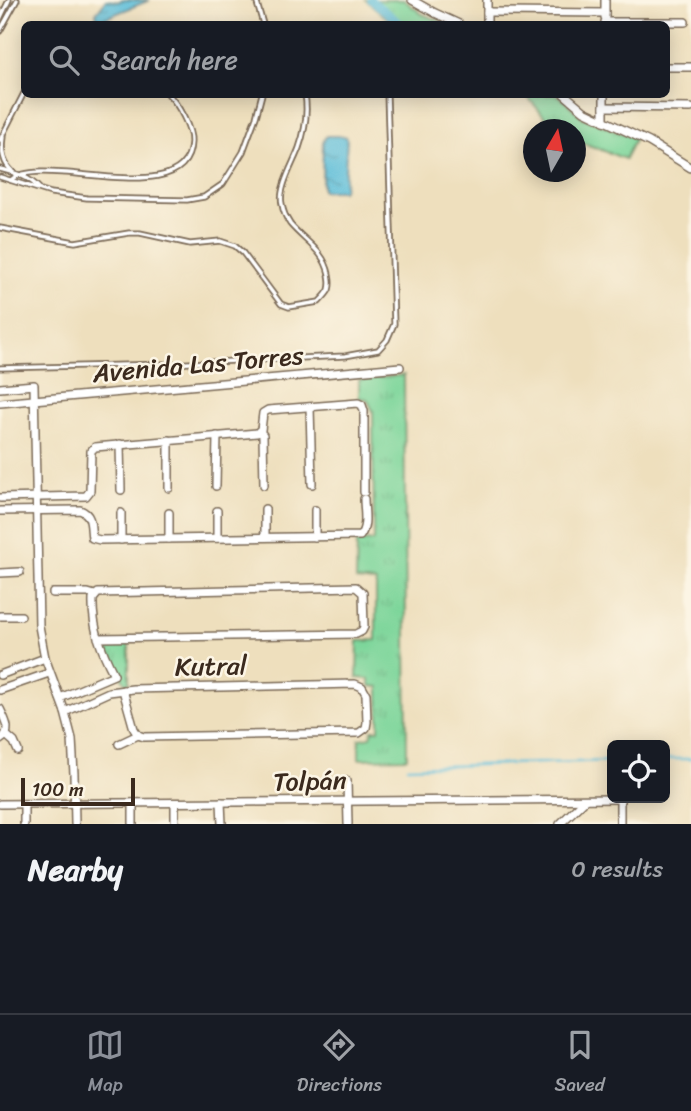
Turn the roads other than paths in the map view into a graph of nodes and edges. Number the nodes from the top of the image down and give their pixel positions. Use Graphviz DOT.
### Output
graph roads {
  1 [pos="9,0"];
  2 [pos="17,0"];
  3 [pos="256,0"];
  4 [pos="412,0"];
  5 [pos="487,0"];
  6 [pos="605,0"];
  7 [pos="487,12"];
  8 [pos="0,19"];
  9 [pos="605,20"];
  10 [pos="262,21"];
  11 [pos="452,21"];
  12 [pos="487,21"];
  13 [pos="645,21"];
  14 [pos="670,22"];
  15 [pos="685,22"];
  16 [pos="0,31"];
  17 [pos="670,67"];
  18 [pos="691,67"];
  19 [pos="22,98"];
  20 [pos="172,98"];
  21 [pos="261,98"];
  22 [pos="305,98"];
  23 [pos="387,98"];
  24 [pos="569,98"];
  25 [pos="604,98"];
  26 [pos="604,107"];
  27 [pos="691,108"];
  28 [pos="604,121"];
  29 [pos="4,135"];
  30 [pos="0,140"];
  31 [pos="691,168"];
  32 [pos="0,169"];
  33 [pos="14,172"];
  34 [pos="21,174"];
  35 [pos="0,177"];
  36 [pos="10,180"];
  37 [pos="40,189"];
  38 [pos="0,228"];
  39 [pos="400,367"];
  40 [pos="0,368"];
  41 [pos="0,388"];
  42 [pos="34,400"];
  43 [pos="0,403"];
  44 [pos="310,407"];
  45 [pos="259,431"];
  46 [pos="217,436"];
  47 [pos="169,440"];
  48 [pos="120,444"];
  49 [pos="312,484"];
  50 [pos="264,485"];
  51 [pos="216,486"];
  52 [pos="169,488"];
  53 [pos="121,490"];
  54 [pos="36,497"];
  55 [pos="0,498"];
  56 [pos="265,509"];
  57 [pos="36,510"];
  58 [pos="315,510"];
  59 [pos="0,511"];
  60 [pos="217,511"];
  61 [pos="121,513"];
  62 [pos="169,513"];
  63 [pos="265,537"];
  64 [pos="315,537"];
  65 [pos="217,538"];
  66 [pos="169,539"];
  67 [pos="121,540"];
  68 [pos="20,572"];
  69 [pos="0,573"];
  70 [pos="53,593"];
  71 [pos="95,596"];
  72 [pos="0,616"];
  73 [pos="21,616"];
  74 [pos="98,638"];
  75 [pos="45,658"];
  76 [pos="49,673"];
  77 [pos="0,675"];
  78 [pos="0,690"];
  79 [pos="123,690"];
  80 [pos="60,698"];
  81 [pos="0,709"];
  82 [pos="65,712"];
  83 [pos="138,735"];
  84 [pos="3,738"];
  85 [pos="119,744"];
  86 [pos="18,751"];
  87 [pos="347,781"];
  88 [pos="607,798"];
  89 [pos="585,799"];
  90 [pos="348,801"];
  91 [pos="133,803"];
  92 [pos="175,803"];
  93 [pos="222,803"];
  94 [pos="620,803"];
  95 [pos="0,804"];
  96 [pos="24,804"];
  97 [pos="75,804"];
  98 [pos="24,824"];
  99 [pos="75,824"];
  100 [pos="133,824"];
  101 [pos="175,824"];
  102 [pos="222,824"];
  103 [pos="348,824"];
  104 [pos="560,824"];
  105 [pos="620,824"];
  1 -- 8 [label="lane"];
  2 -- 16 [label="lane"];
  3 -- 10 [label="lane"];
  4 -- 11 [label="street"];
  5 -- 7 [label="street"];
  6 -- 9 [label="street"];
  7 -- 9 [label="street"];
  7 -- 12 [label="street"];
  9 -- 13 [label="street"];
  14 -- 15 [label="street"];
  17 -- 18 [label="street"];
  19 -- 29 [label="lane"];
  20 -- 34 [label="lane"];
  21 -- 37 [label="lane"];
  22 -- 38 [label="lane"];
  23 -- 40 [label="lane"];
  24 -- 28 [label="street"];
  25 -- 26 [label="street"];
  26 -- 27 [label="street"];
  26 -- 28 [label="street"];
  28 -- 31 [label="street"];
  29 -- 30 [label="lane"];
  29 -- 33 [label="lane"];
  32 -- 33 [label="lane"];
  33 -- 34 [label="lane"];
  34 -- 36 [label="lane"];
  34 -- 37 [label="lane"];
  35 -- 36 [label="lane"];
  36 -- 37 [label="lane"];
  39 -- 42 [label="street, Avenida Las Torres"];
  41 -- 42 [label="street"];
  42 -- 43 [label="street, Avenida Las Torres"];
  42 -- 54 [label="street"];
  44 -- 45 [label="street"];
  44 -- 49 [label="street"];
  44 -- 64 [label="street"];
  45 -- 46 [label="street"];
  45 -- 50 [label="street"];
  46 -- 47 [label="street"];
  46 -- 51 [label="street"];
  47 -- 48 [label="street"];
  47 -- 52 [label="street"];
  48 -- 53 [label="street"];
  48 -- 54 [label="street"];
  54 -- 55 [label="street"];
  54 -- 57 [label="street"];
  56 -- 63 [label="street"];
  57 -- 59 [label="street"];
  57 -- 67 [label="street"];
  57 -- 75 [label="street"];
  58 -- 64 [label="street"];
  60 -- 65 [label="street"];
  61 -- 67 [label="street"];
  62 -- 66 [label="street"];
  63 -- 64 [label="street"];
  63 -- 65 [label="street"];
  65 -- 66 [label="street"];
  66 -- 67 [label="street"];
  68 -- 69 [label="street"];
  70 -- 71 [label="street"];
  71 -- 74 [label="street"];
  71 -- 74 [label="street"];
  72 -- 73 [label="street"];
  74 -- 80 [label="street"];
  75 -- 76 [label="street"];
  75 -- 77 [label="street"];
  76 -- 78 [label="street"];
  76 -- 80 [label="street"];
  79 -- 82 [label="street, Kutral"];
  79 -- 83 [label="street"];
  79 -- 83 [label="street, Kutral"];
  80 -- 82 [label="street"];
  81 -- 84 [label="street"];
  82 -- 97 [label="street"];
  83 -- 85 [label="street"];
  84 -- 86 [label="street"];
  87 -- 90 [label="street"];
  88 -- 89 [label="street, Tolpán"];
  89 -- 90 [label="street, Tolpán"];
  89 -- 104 [label="street"];
  90 -- 93 [label="street, Tolpán"];
  90 -- 103 [label="street"];
  91 -- 92 [label="street, Tolpán"];
  91 -- 97 [label="street, Tolpán"];
  91 -- 100 [label="street"];
  92 -- 93 [label="street, Tolpán"];
  92 -- 101 [label="street"];
  93 -- 102 [label="street"];
  94 -- 105 [label="street"];
  95 -- 96 [label="street, Tolpán"];
  96 -- 97 [label="street, Tolpán"];
  96 -- 98 [label="street"];
  97 -- 99 [label="street"];
}
